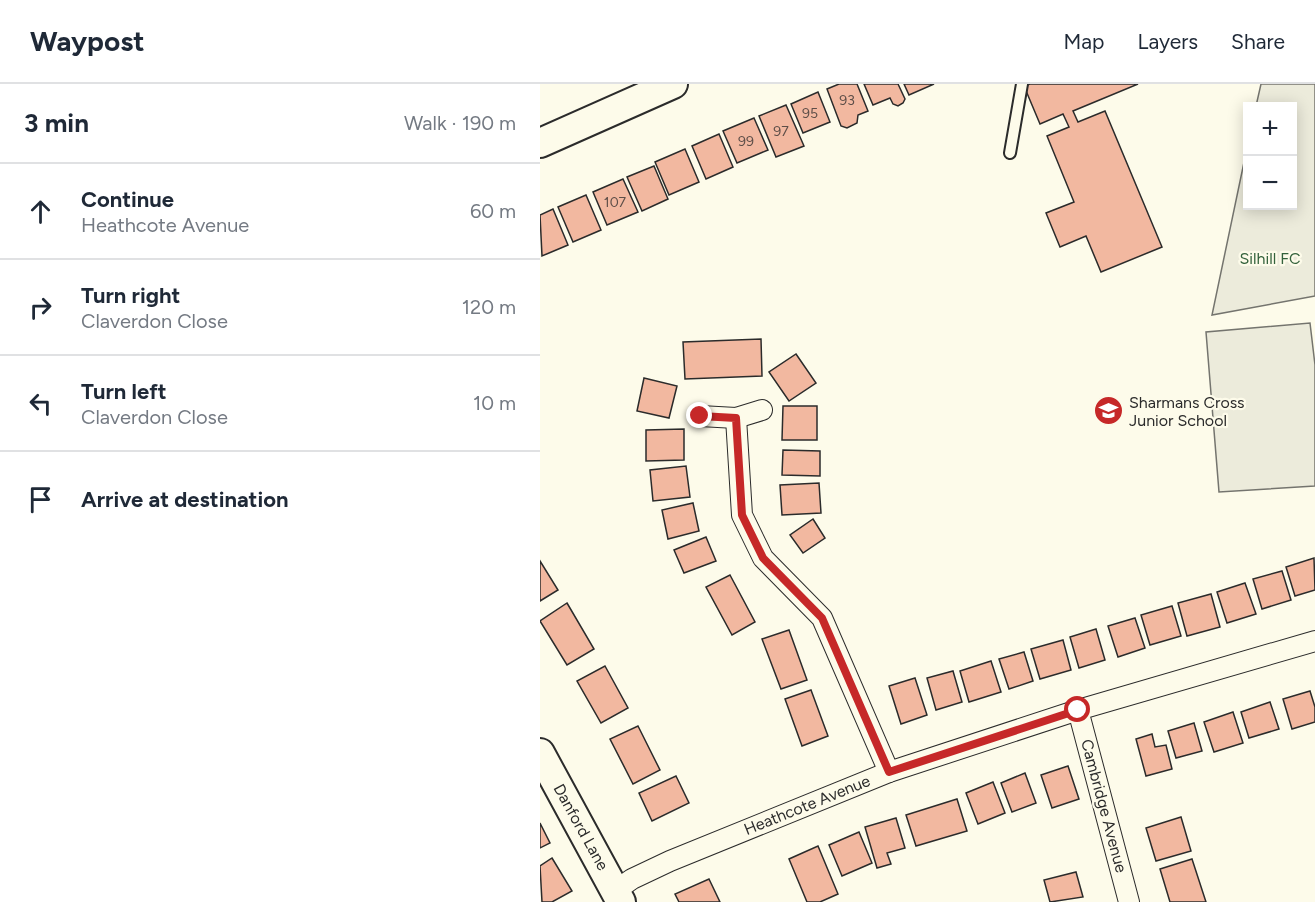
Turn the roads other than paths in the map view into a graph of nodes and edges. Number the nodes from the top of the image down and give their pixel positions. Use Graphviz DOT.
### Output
graph roads {
  1 [pos="673,84"];
  2 [pos="1022,84"];
  3 [pos="540,143"];
  4 [pos="1010,153"];
  5 [pos="762,410"];
  6 [pos="700,416"];
  7 [pos="736,418"];
  8 [pos="1315,640"];
  9 [pos="1078,710"];
  10 [pos="540,753"];
  11 [pos="889,772"];
  12 [pos="618,896"];
  13 [pos="1130,902"];
  1 -- 3 [label="street"];
  2 -- 4 [label="lane"];
  5 -- 7 [label="street"];
  6 -- 7 [label="street"];
  7 -- 11 [label="street"];
  8 -- 9 [label="street, Heathcote Avenue"];
  9 -- 11 [label="street, Heathcote Avenue"];
  9 -- 13 [label="street, Cambridge Avenue"];
  10 -- 12 [label="street, Danford Lane"];
  11 -- 12 [label="street, Heathcote Avenue"];
}
